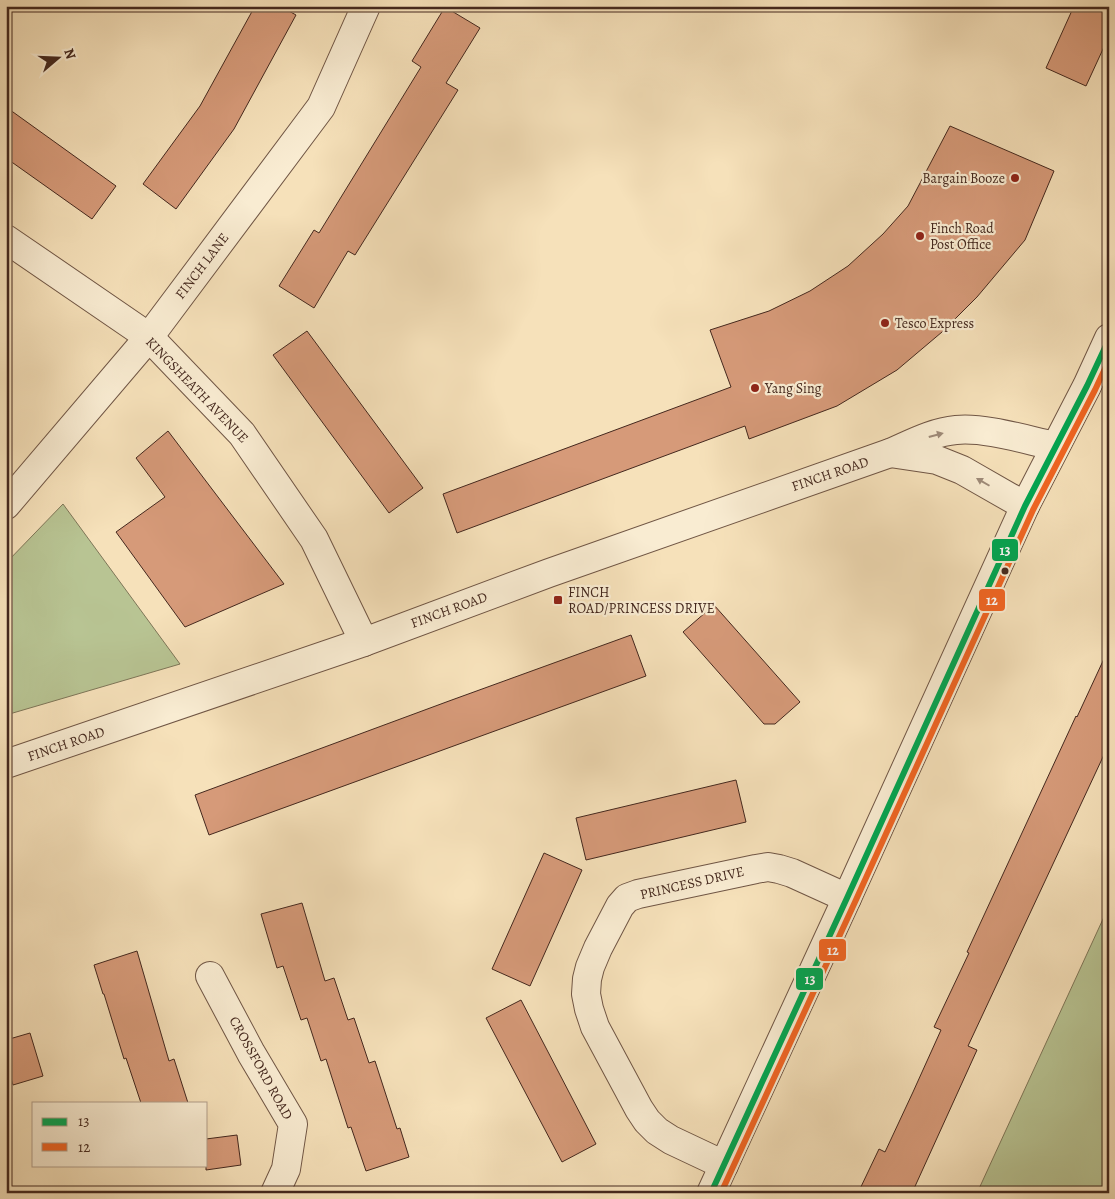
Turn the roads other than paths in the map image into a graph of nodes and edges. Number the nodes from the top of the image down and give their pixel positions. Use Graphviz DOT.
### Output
graph roads {
  1 [pos="366,6"];
  2 [pos="6,239"];
  3 [pos="149,337"];
  4 [pos="1109,338"];
  5 [pos="1055,446"];
  6 [pos="890,453"];
  7 [pos="6,505"];
  8 [pos="1025,506"];
  9 [pos="364,642"];
  10 [pos="6,764"];
  11 [pos="847,898"];
  12 [pos="210,976"];
  13 [pos="724,1165"];
  14 [pos="275,1193"];
  15 [pos="711,1193"];
  1 -- 3 [label="street, FINCH LANE"];
  2 -- 3 [label="street, KINGSHEATH AVENUE"];
  3 -- 7 [label="street, FINCH LANE"];
  3 -- 9 [label="street, KINGSHEATH AVENUE"];
  4 -- 5 [label="street"];
  6 -- 5 [label="street, FINCH ROAD, one-way"];
  5 -- 8 [label="street"];
  8 -- 6 [label="street, FINCH ROAD, one-way"];
  6 -- 9 [label="street, FINCH ROAD"];
  8 -- 11 [label="street"];
  9 -- 10 [label="street, FINCH ROAD"];
  11 -- 13 [label="street"];
  11 -- 13 [label="street, PRINCESS DRIVE"];
  12 -- 14 [label="street, CROSSFORD ROAD"];
  13 -- 15 [label="street"];
}
